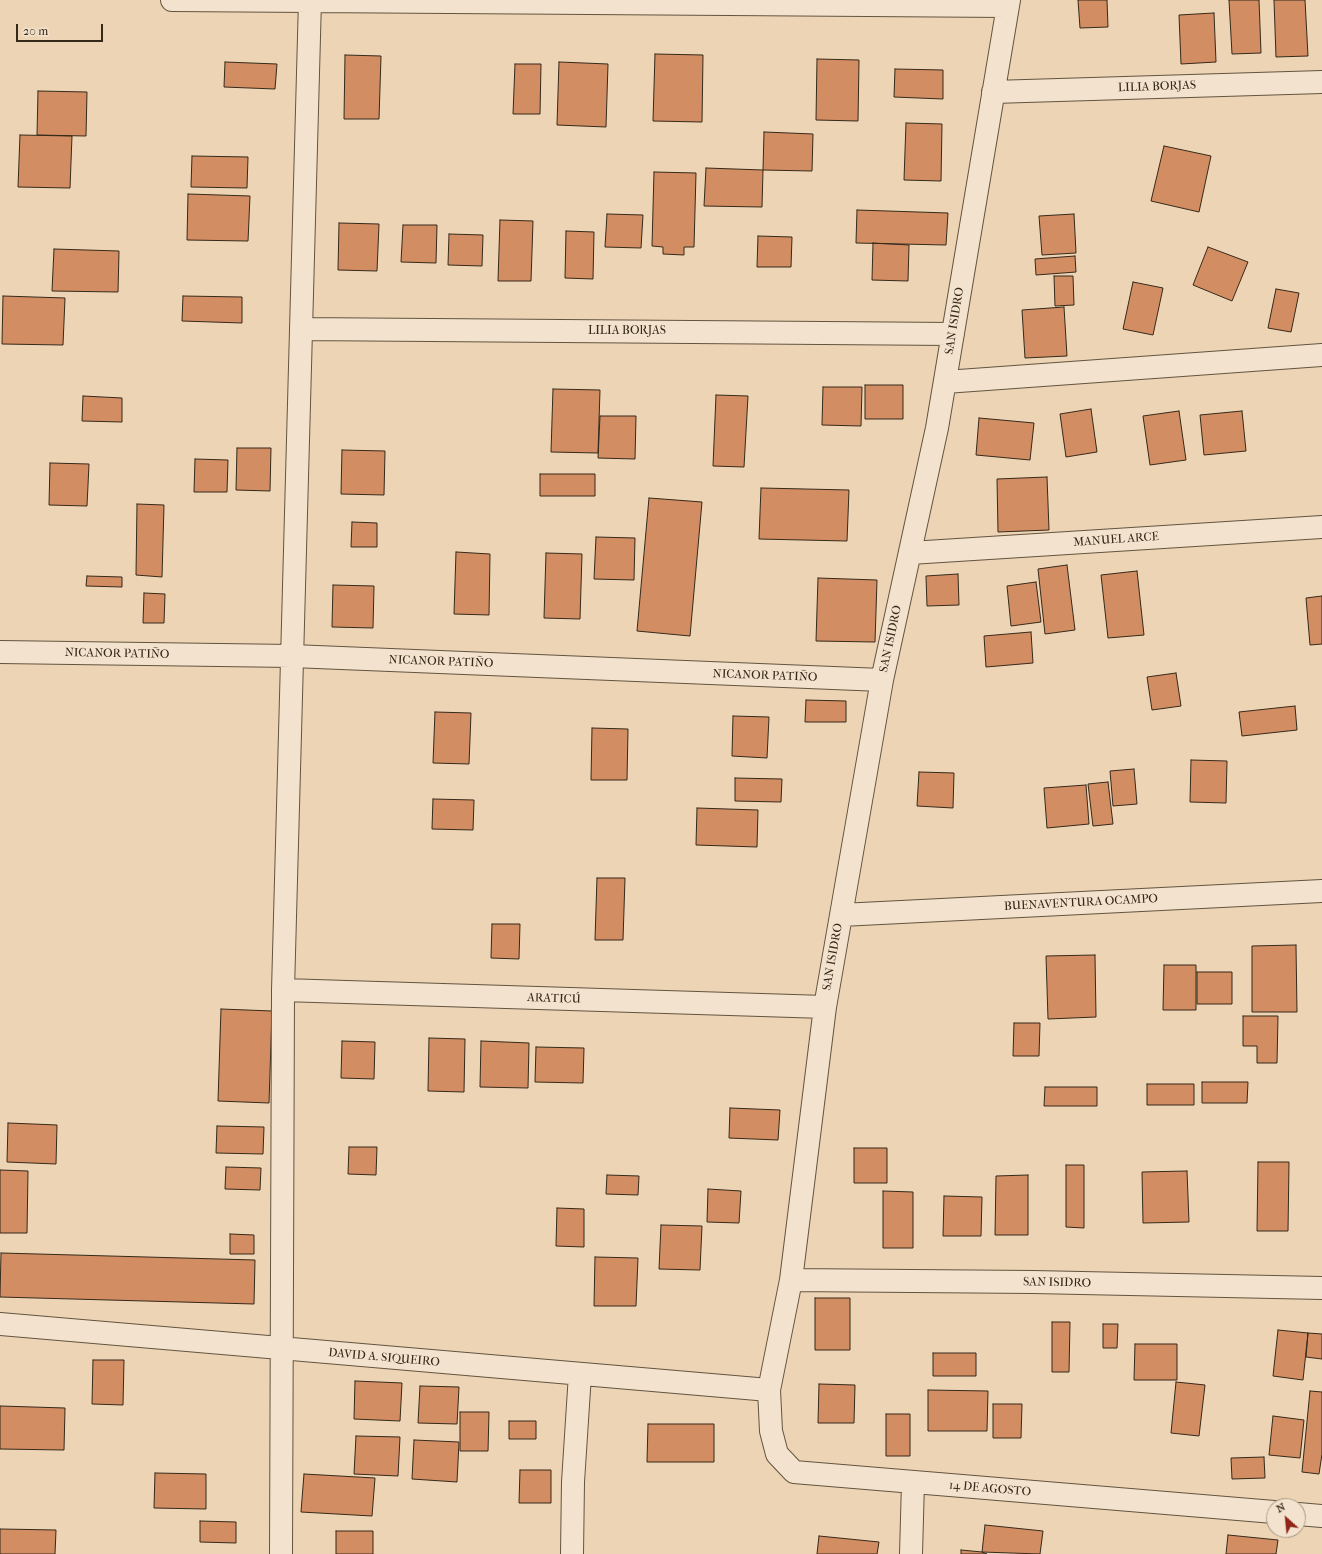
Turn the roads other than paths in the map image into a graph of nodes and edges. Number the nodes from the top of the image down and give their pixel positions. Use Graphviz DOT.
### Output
graph roads {
  1 [pos="172,0"];
  2 [pos="310,1"];
  3 [pos="1008,3"];
  4 [pos="1322,82"];
  5 [pos="993,92"];
  6 [pos="301,329"];
  7 [pos="953,334"];
  8 [pos="1322,355"];
  9 [pos="945,382"];
  10 [pos="1322,527"];
  11 [pos="910,553"];
  12 [pos="0,652"];
  13 [pos="292,656"];
  14 [pos="882,680"];
  15 [pos="1322,891"];
  16 [pos="841,915"];
  17 [pos="283,990"];
  18 [pos="825,1007"];
  19 [pos="791,1280"];
  20 [pos="1322,1288"];
  21 [pos="0,1324"];
  22 [pos="282,1349"];
  23 [pos="580,1374"];
  24 [pos="769,1390"];
  25 [pos="913,1482"];
  26 [pos="1266,1511"];
  27 [pos="1306,1515"];
  28 [pos="1322,1516"];
  29 [pos="281,1554"];
  30 [pos="572,1554"];
  31 [pos="911,1554"];
  1 -- 2 [label="street"];
  2 -- 3 [label="street"];
  2 -- 6 [label="street"];
  3 -- 5 [label="street, SAN ISIDRO"];
  4 -- 5 [label="street, LILIA BORJAS"];
  5 -- 7 [label="street, SAN ISIDRO"];
  6 -- 7 [label="street, LILIA BORJAS"];
  6 -- 13 [label="street"];
  7 -- 9 [label="street, SAN ISIDRO"];
  8 -- 9 [label="street"];
  9 -- 11 [label="street, SAN ISIDRO"];
  10 -- 11 [label="street, MANUEL ARCE"];
  11 -- 14 [label="street, SAN ISIDRO"];
  12 -- 13 [label="street, NICANOR PATIÑO"];
  13 -- 14 [label="street, NICANOR PATIÑO"];
  13 -- 17 [label="street"];
  14 -- 16 [label="street, SAN ISIDRO"];
  15 -- 16 [label="street, BUENAVENTURA OCAMPO"];
  16 -- 18 [label="street, SAN ISIDRO"];
  17 -- 18 [label="street, ARATICÚ"];
  17 -- 22 [label="street"];
  18 -- 19 [label="street, SAN ISIDRO"];
  19 -- 20 [label="street, SAN ISIDRO"];
  19 -- 24 [label="street, SAN ISIDRO"];
  21 -- 22 [label="street, DAVID A. SIQUEIRO"];
  22 -- 23 [label="street, DAVID A. SIQUEIRO"];
  22 -- 29 [label="street"];
  23 -- 24 [label="street, DAVID A. SIQUEIRO"];
  23 -- 30 [label="street"];
  24 -- 25 [label="street, 14 DE AGOSTO"];
  25 -- 26 [label="street, 14 DE AGOSTO"];
  25 -- 31 [label="street"];
  27 -- 28 [label="street"];
}
